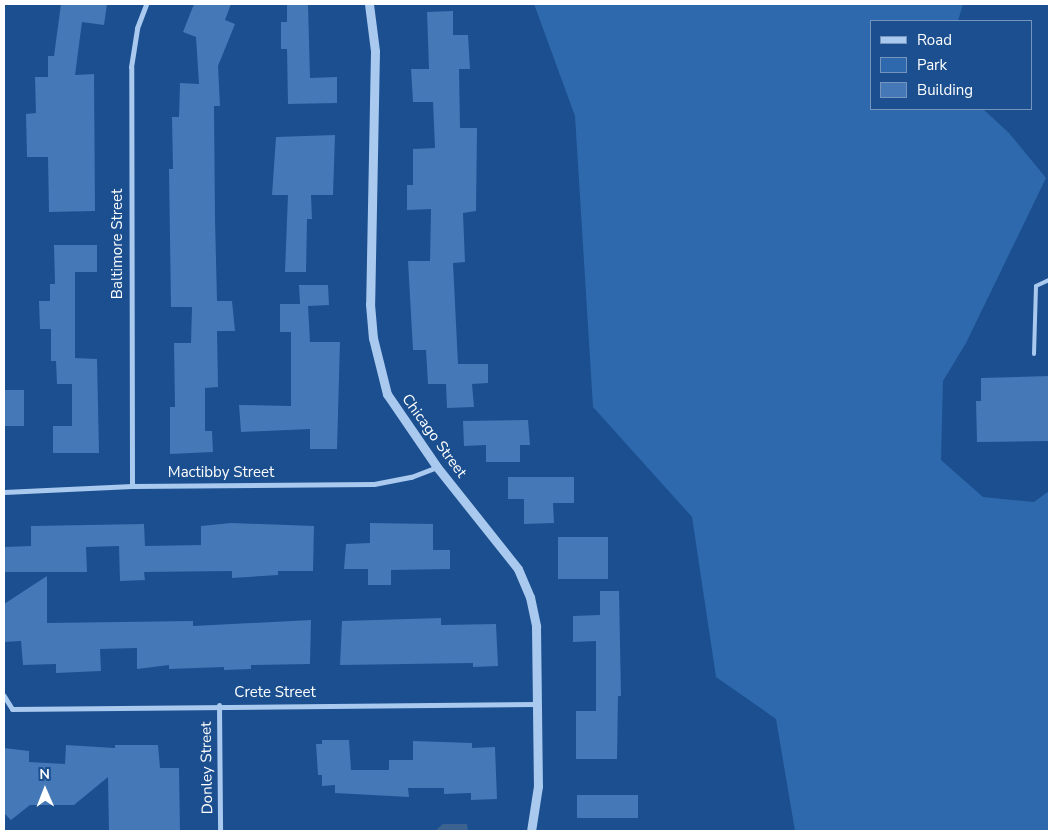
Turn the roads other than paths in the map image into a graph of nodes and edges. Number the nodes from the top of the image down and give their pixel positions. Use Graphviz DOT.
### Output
graph roads {
  1 [pos="146,4"];
  2 [pos="369,4"];
  3 [pos="1049,280"];
  4 [pos="1034,354"];
  5 [pos="437,468"];
  6 [pos="132,486"];
  7 [pos="4,492"];
  8 [pos="4,696"];
  9 [pos="537,704"];
  10 [pos="219,705"];
  11 [pos="220,831"];
  12 [pos="531,831"];
  1 -- 6 [label="street, Baltimore Street"];
  2 -- 5 [label="street, Chicago Street"];
  3 -- 4 [label="lane"];
  5 -- 6 [label="street, Mactibby Street"];
  5 -- 9 [label="street, Chicago Street"];
  6 -- 7 [label="street, Mactibby Street"];
  8 -- 10 [label="street, Crete Street"];
  9 -- 10 [label="street, Crete Street"];
  9 -- 12 [label="street, Chicago Street"];
  10 -- 11 [label="street, Donley Street"];
}
